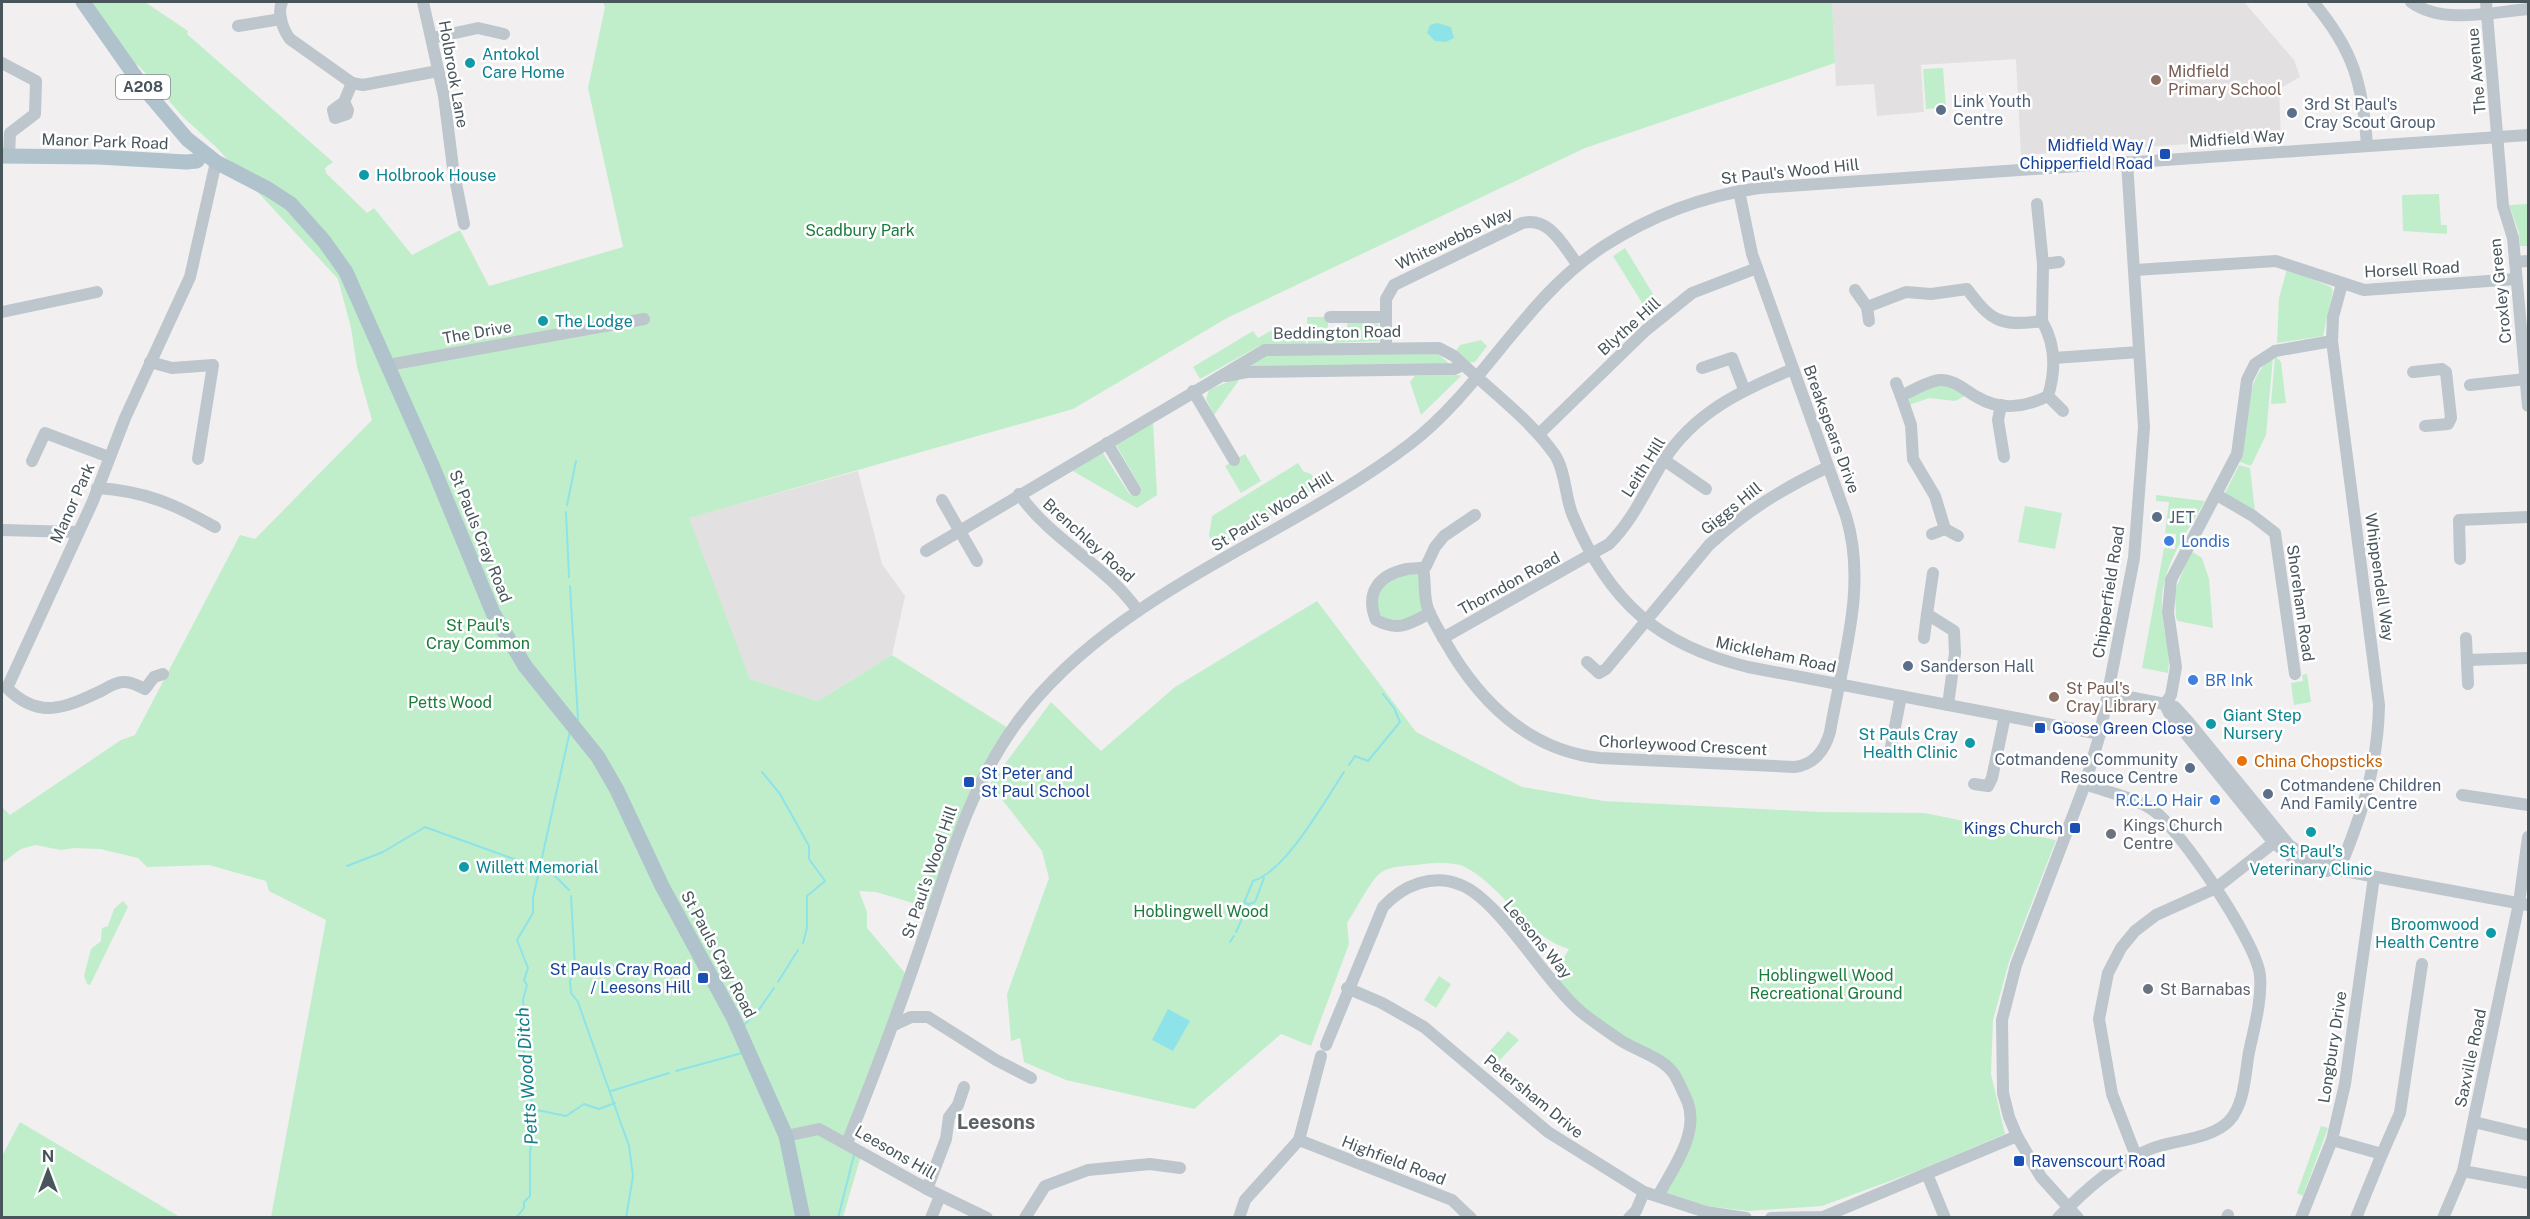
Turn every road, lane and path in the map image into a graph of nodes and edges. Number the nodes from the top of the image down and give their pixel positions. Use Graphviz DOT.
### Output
graph roads {
  1 [pos="83,2"];
  2 [pos="282,2"];
  3 [pos="423,2"];
  4 [pos="2313,2"];
  5 [pos="2411,2"];
  6 [pos="2487,7"];
  7 [pos="2529,9"];
  8 [pos="281,19"];
  9 [pos="238,26"];
  10 [pos="504,34"];
  11 [pos="432,38"];
  12 [pos="2,63"];
  13 [pos="438,70"];
  14 [pos="352,83"];
  15 [pos="344,102"];
  16 [pos="2529,135"];
  17 [pos="2498,137"];
  18 [pos="2367,146"];
  19 [pos="202,153"];
  20 [pos="5,156"];
  21 [pos="216,162"];
  22 [pos="2127,162"];
  23 [pos="1947,174"];
  24 [pos="1738,191"];
  25 [pos="2037,204"];
  26 [pos="464,224"];
  27 [pos="2529,261"];
  28 [pos="2059,262"];
  29 [pos="2515,262"];
  30 [pos="2043,264"];
  31 [pos="1578,265"];
  32 [pos="1757,268"];
  33 [pos="2135,270"];
  34 [pos="2516,279"];
  35 [pos="2342,285"];
  36 [pos="1855,290"];
  37 [pos="97,292"];
  38 [pos="1867,308"];
  39 [pos="2,312"];
  40 [pos="1385,316"];
  41 [pos="1330,317"];
  42 [pos="644,319"];
  43 [pos="1869,321"];
  44 [pos="2042,321"];
  45 [pos="2332,341"];
  46 [pos="1386,348"];
  47 [pos="2139,352"];
  48 [pos="2054,358"];
  49 [pos="150,362"];
  50 [pos="388,365"];
  51 [pos="1463,365"];
  52 [pos="1702,368"];
  53 [pos="1793,369"];
  54 [pos="2413,372"];
  55 [pos="1213,379"];
  56 [pos="1476,379"];
  57 [pos="2526,379"];
  58 [pos="1896,383"];
  59 [pos="2459,386"];
  60 [pos="1744,389"];
  61 [pos="1193,391"];
  62 [pos="1901,396"];
  63 [pos="2048,396"];
  64 [pos="2001,405"];
  65 [pos="2529,406"];
  66 [pos="2063,411"];
  67 [pos="2426,426"];
  68 [pos="1539,434"];
  69 [pos="1107,443"];
  70 [pos="109,457"];
  71 [pos="2004,457"];
  72 [pos="198,459"];
  73 [pos="1234,460"];
  74 [pos="1664,460"];
  75 [pos="32,461"];
  76 [pos="1828,467"];
  77 [pos="97,488"];
  78 [pos="1706,489"];
  79 [pos="1135,490"];
  80 [pos="1019,494"];
  81 [pos="2217,495"];
  82 [pos="942,500"];
  83 [pos="1474,515"];
  84 [pos="2529,517"];
  85 [pos="215,526"];
  86 [pos="1945,529"];
  87 [pos="2,530"];
  88 [pos="960,531"];
  89 [pos="77,532"];
  90 [pos="1932,534"];
  91 [pos="1958,536"];
  92 [pos="926,551"];
  93 [pos="1591,556"];
  94 [pos="2460,559"];
  95 [pos="977,561"];
  96 [pos="1423,568"];
  97 [pos="1933,573"];
  98 [pos="1138,611"];
  99 [pos="1430,613"];
  100 [pos="1927,614"];
  101 [pos="1646,622"];
  102 [pos="1443,638"];
  103 [pos="1924,638"];
  104 [pos="2466,638"];
  105 [pos="2529,658"];
  106 [pos="2467,660"];
  107 [pos="1587,662"];
  108 [pos="163,674"];
  109 [pos="2295,674"];
  110 [pos="1838,684"];
  111 [pos="2468,684"];
  112 [pos="4,687"];
  113 [pos="2108,693"];
  114 [pos="1901,696"];
  115 [pos="2165,704"];
  116 [pos="1948,705"];
  117 [pos="2005,716"];
  118 [pos="2100,734"];
  119 [pos="1896,740"];
  120 [pos="1974,784"];
  121 [pos="2085,784"];
  122 [pos="2462,795"];
  123 [pos="2529,804"];
  124 [pos="2529,837"];
  125 [pos="2277,840"];
  126 [pos="2339,870"];
  127 [pos="2374,877"];
  128 [pos="2216,888"];
  129 [pos="2524,904"];
  130 [pos="2422,964"];
  131 [pos="1347,988"];
  132 [pos="894,1025"];
  133 [pos="1031,1077"];
  134 [pos="964,1087"];
  135 [pos="2474,1122"];
  136 [pos="2529,1135"];
  137 [pos="786,1136"];
  138 [pos="2017,1136"];
  139 [pos="1299,1140"];
  140 [pos="2332,1140"];
  141 [pos="847,1143"];
  142 [pos="2382,1154"];
  143 [pos="2136,1156"];
  144 [pos="1180,1168"];
  145 [pos="2463,1171"];
  146 [pos="1927,1174"];
  147 [pos="2529,1183"];
  148 [pos="927,1190"];
  149 [pos="1644,1191"];
  150 [pos="940,1196"];
  151 [pos="1658,1196"];
  152 [pos="2068,1208"];
  153 [pos="802,1218"];
  154 [pos="931,1218"];
  155 [pos="987,1218"];
  156 [pos="1025,1218"];
  157 [pos="1239,1218"];
  158 [pos="1472,1218"];
  159 [pos="1629,1218"];
  160 [pos="1746,1218"];
  161 [pos="1771,1218"];
  162 [pos="1945,1218"];
  163 [pos="2058,1218"];
  164 [pos="2078,1218"];
  165 [pos="2301,1218"];
  166 [pos="2356,1218"];
  167 [pos="2443,1218"];
  1 -- 19 [label="main road, St Pauls Cray Road / A208"];
  2 -- 8 [label="street"];
  3 -- 11 [label="street, Holbrook Lane"];
  4 -- 18 [label="street"];
  5 -- 6 [label="street"];
  6 -- 7 [label="street"];
  6 -- 17 [label="street, The Avenue"];
  8 -- 9 [label="street"];
  8 -- 14 [label="street"];
  10 -- 11 [label="street"];
  11 -- 13 [label="street, Holbrook Lane"];
  12 -- 20 [label="street"];
  13 -- 14 [label="street"];
  13 -- 26 [label="street, Holbrook Lane"];
  14 -- 15 [label="street"];
  16 -- 17 [label="street, Midfield Way"];
  17 -- 18 [label="street, Midfield Way"];
  17 -- 29 [label="street, Croxley Green"];
  18 -- 22 [label="street, Midfield Way"];
  19 -- 20 [label="main road, Manor Park Road"];
  19 -- 21 [label="main road, St Pauls Cray Road / A208"];
  21 -- 49 [label="street, Manor Park"];
  21 -- 50 [label="main road, St Pauls Cray Road / A208"];
  22 -- 23 [label="street, Midfield Way"];
  22 -- 33 [label="street, Chipperfield Road"];
  23 -- 24 [label="street, St Paul's Wood Hill"];
  24 -- 31 [label="street, St Paul's Wood Hill"];
  24 -- 32 [label="street, Breakspears Drive"];
  25 -- 30 [label="street"];
  27 -- 29 [label="street"];
  28 -- 30 [label="street"];
  29 -- 34 [label="street, Croxley Green"];
  30 -- 44 [label="street"];
  31 -- 40 [label="street, Whitewebbs Way"];
  31 -- 56 [label="street, St Paul's Wood Hill"];
  32 -- 53 [label="street, Breakspears Drive"];
  32 -- 68 [label="street, Blythe Hill"];
  33 -- 35 [label="street, Horsell Road"];
  33 -- 47 [label="street, Chipperfield Road"];
  34 -- 35 [label="street, Horsell Road"];
  34 -- 57 [label="street, Croxley Green"];
  35 -- 45 [label="street, Whippendell Way"];
  36 -- 38 [label="street"];
  37 -- 39 [label="street"];
  38 -- 43 [label="street"];
  38 -- 44 [label="street"];
  40 -- 41 [label="street"];
  40 -- 46 [label="street, Whitewebbs Way"];
  42 -- 50 [label="street, The Drive"];
  44 -- 48 [label="street"];
  45 -- 81 [label="street"];
  45 -- 126 [label="street, Whippendell Way"];
  46 -- 51 [label="street, Beddington Road"];
  46 -- 55 [label="street, Beddington Road"];
  47 -- 48 [label="street"];
  47 -- 113 [label="street, Chipperfield Road"];
  48 -- 63 [label="street"];
  49 -- 70 [label="street, Manor Park"];
  49 -- 72 [label="street"];
  50 -- 137 [label="main road, St Pauls Cray Road / A208"];
  51 -- 55 [label="street, Beddington Road"];
  51 -- 56 [label="street, Beddington Road"];
  52 -- 60 [label="street"];
  53 -- 60 [label="street, Leith Hill"];
  53 -- 76 [label="street, Breakspears Drive"];
  54 -- 59 [label="street"];
  55 -- 61 [label="street, Beddington Road"];
  56 -- 68 [label="street, Mickleham Road"];
  56 -- 98 [label="street, St Paul's Wood Hill"];
  57 -- 59 [label="street"];
  57 -- 65 [label="street, Croxley Green"];
  58 -- 62 [label="street"];
  59 -- 67 [label="street"];
  60 -- 74 [label="street, Leith Hill"];
  61 -- 69 [label="street, Beddington Road"];
  61 -- 73 [label="street"];
  62 -- 64 [label="street"];
  62 -- 86 [label="street"];
  63 -- 64 [label="street"];
  63 -- 66 [label="street"];
  64 -- 71 [label="street"];
  68 -- 93 [label="street, Mickleham Road"];
  69 -- 79 [label="street"];
  69 -- 80 [label="street, Beddington Road"];
  70 -- 75 [label="street"];
  70 -- 77 [label="street, Manor Park"];
  74 -- 78 [label="street"];
  74 -- 93 [label="street, Leith Hill"];
  76 -- 101 [label="street, Giggs Hill"];
  76 -- 110 [label="street, Breakspears Drive"];
  77 -- 85 [label="street"];
  77 -- 89 [label="street, Manor Park"];
  80 -- 88 [label="street, Beddington Road"];
  80 -- 98 [label="street, Brenchley Road"];
  81 -- 109 [label="street, Shoreham Road"];
  81 -- 115 [label="street"];
  82 -- 88 [label="street"];
  83 -- 96 [label="street"];
  84 -- 94 [label="street"];
  86 -- 90 [label="street"];
  86 -- 91 [label="street"];
  87 -- 89 [label="street"];
  88 -- 92 [label="street, Beddington Road"];
  88 -- 95 [label="street"];
  89 -- 112 [label="street, Manor Park"];
  93 -- 101 [label="street, Mickleham Road"];
  93 -- 102 [label="street, Thorndon Road"];
  96 -- 99 [label="street"];
  96 -- 99 [label="street"];
  97 -- 100 [label="street"];
  98 -- 132 [label="street, St Paul's Wood Hill"];
  99 -- 102 [label="street, Chorleywood Crescent"];
  100 -- 103 [label="street"];
  100 -- 116 [label="street"];
  101 -- 107 [label="street, Giggs Hill"];
  101 -- 110 [label="street, Mickleham Road"];
  102 -- 110 [label="street, Chorleywood Crescent"];
  104 -- 106 [label="street"];
  105 -- 106 [label="street"];
  106 -- 111 [label="street"];
  108 -- 112 [label="street, Manor Park"];
  110 -- 114 [label="street, Mickleham Road"];
  113 -- 115 [label="street"];
  113 -- 118 [label="street, Chipperfield Road"];
  114 -- 116 [label="street, Mickleham Road"];
  114 -- 119 [label="street"];
  115 -- 125 [label="street"];
  116 -- 117 [label="street, Mickleham Road"];
  117 -- 118 [label="street, Mickleham Road"];
  117 -- 120 [label="street"];
  118 -- 121 [label="street, Chipperfield Road"];
  121 -- 128 [label="street"];
  121 -- 138 [label="street, Chipperfield Road"];
  122 -- 123 [label="street"];
  124 -- 129 [label="street, Saxville Road"];
  125 -- 126 [label="street"];
  125 -- 128 [label="street"];
  126 -- 127 [label="street"];
  127 -- 129 [label="street"];
  127 -- 140 [label="street, Longbury Drive"];
  128 -- 143 [label="street"];
  128 -- 143 [label="street"];
  129 -- 135 [label="street, Saxville Road"];
  130 -- 142 [label="street"];
  131 -- 139 [label="street, Leesons Way"];
  131 -- 149 [label="street, Petersham Drive"];
  131 -- 151 [label="street, Leesons Way"];
  132 -- 133 [label="street"];
  132 -- 141 [label="street, St Paul's Wood Hill"];
  134 -- 148 [label="street"];
  135 -- 136 [label="street"];
  135 -- 145 [label="street, Saxville Road"];
  137 -- 141 [label="street, Leesons Hill"];
  137 -- 153 [label="main road, A208"];
  138 -- 146 [label="street"];
  138 -- 152 [label="street, Chipperfield Road"];
  139 -- 157 [label="street"];
  139 -- 158 [label="street, Highfield Road"];
  140 -- 142 [label="street"];
  140 -- 165 [label="street, Longbury Drive"];
  141 -- 148 [label="street, Leesons Hill"];
  142 -- 166 [label="street"];
  143 -- 152 [label="street"];
  144 -- 156 [label="street"];
  145 -- 147 [label="street"];
  145 -- 167 [label="street, Saxville Road"];
  146 -- 161 [label="street"];
  146 -- 162 [label="street"];
  148 -- 150 [label="street, Leesons Hill"];
  149 -- 151 [label="street, Petersham Drive"];
  149 -- 159 [label="street"];
  150 -- 154 [label="street"];
  150 -- 155 [label="street, Leesons Hill"];
  151 -- 160 [label="street, Petersham Drive"];
  152 -- 163 [label="street"];
  152 -- 164 [label="street, Chipperfield Road"];
}
